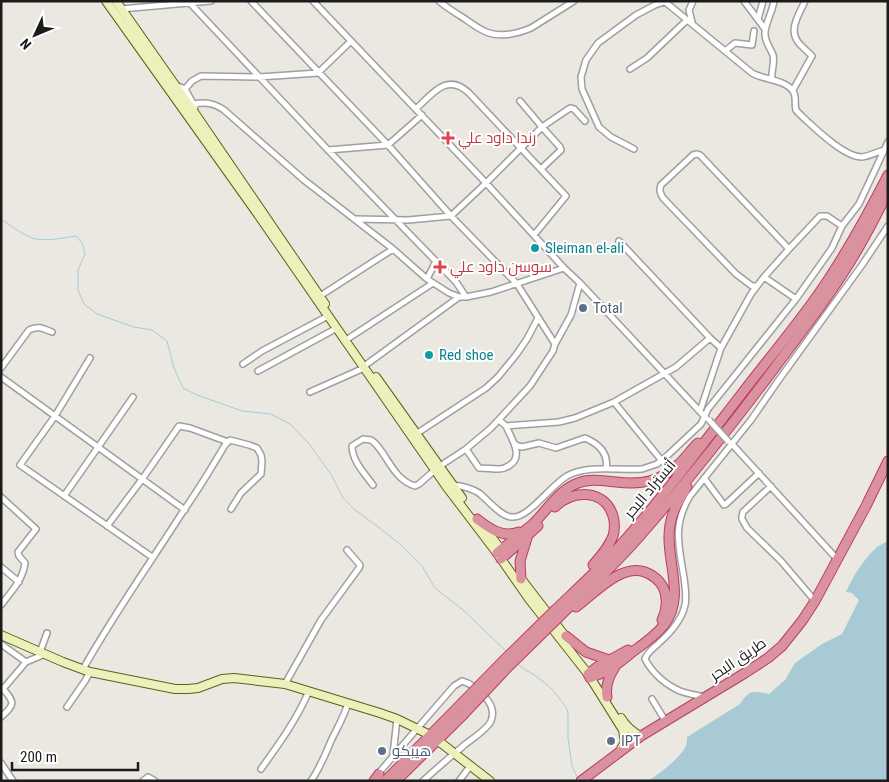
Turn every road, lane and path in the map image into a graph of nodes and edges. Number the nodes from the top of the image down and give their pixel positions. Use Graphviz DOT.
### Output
graph roads {
  1 [pos="106,1"];
  2 [pos="116,1"];
  3 [pos="211,1"];
  4 [pos="251,1"];
  5 [pos="313,1"];
  6 [pos="439,1"];
  7 [pos="574,1"];
  8 [pos="693,1"];
  9 [pos="744,1"];
  10 [pos="751,1"];
  11 [pos="763,1"];
  12 [pos="774,1"];
  13 [pos="805,1"];
  14 [pos="189,2"];
  15 [pos="664,2"];
  16 [pos="121,9"];
  17 [pos="750,9"];
  18 [pos="758,19"];
  19 [pos="690,21"];
  20 [pos="765,29"];
  21 [pos="754,31"];
  22 [pos="351,41"];
  23 [pos="725,51"];
  24 [pos="630,69"];
  25 [pos="318,73"];
  26 [pos="259,77"];
  27 [pos="772,79"];
  28 [pos="175,85"];
  29 [pos="185,89"];
  30 [pos="792,90"];
  31 [pos="520,101"];
  32 [pos="194,108"];
  33 [pos="416,109"];
  34 [pos="422,115"];
  35 [pos="585,121"];
  36 [pos="542,127"];
  37 [pos="888,142"];
  38 [pos="388,145"];
  39 [pos="522,148"];
  40 [pos="634,148"];
  41 [pos="328,150"];
  42 [pos="884,150"];
  43 [pos="541,169"];
  44 [pos="888,175"];
  45 [pos="486,183"];
  46 [pos="888,192"];
  47 [pos="451,216"];
  48 [pos="355,219"];
  49 [pos="397,221"];
  50 [pos="842,226"];
  51 [pos="888,226"];
  52 [pos="534,235"];
  53 [pos="619,241"];
  54 [pos="393,249"];
  55 [pos="789,249"];
  56 [pos="436,261"];
  57 [pos="564,268"];
  58 [pos="764,277"];
  59 [pos="428,279"];
  60 [pos="433,283"];
  61 [pos="580,283"];
  62 [pos="517,284"];
  63 [pos="756,286"];
  64 [pos="320,296"];
  65 [pos="459,296"];
  66 [pos="466,297"];
  67 [pos="796,299"];
  68 [pos="328,316"];
  69 [pos="538,318"];
  70 [pos="337,328"];
  71 [pos="52,332"];
  72 [pos="348,338"];
  73 [pos="710,338"];
  74 [pos="555,344"];
  75 [pos="721,348"];
  76 [pos="90,358"];
  77 [pos="243,364"];
  78 [pos="366,366"];
  79 [pos="1,368"];
  80 [pos="258,370"];
  81 [pos="665,374"];
  82 [pos="1,377"];
  83 [pos="310,392"];
  84 [pos="133,397"];
  85 [pos="614,402"];
  86 [pos="700,411"];
  87 [pos="55,416"];
  88 [pos="707,418"];
  89 [pos="499,420"];
  90 [pos="506,426"];
  91 [pos="416,434"];
  92 [pos="711,434"];
  93 [pos="228,442"];
  94 [pos="730,443"];
  95 [pos="515,444"];
  96 [pos="98,446"];
  97 [pos="527,446"];
  98 [pos="466,449"];
  99 [pos="516,458"];
  100 [pos="662,461"];
  101 [pos="888,461"];
  102 [pos="437,468"];
  103 [pos="606,470"];
  104 [pos="759,474"];
  105 [pos="692,475"];
  106 [pos="143,478"];
  107 [pos="704,478"];
  108 [pos="373,485"];
  109 [pos="452,485"];
  110 [pos="771,486"];
  111 [pos="64,496"];
  112 [pos="1,497"];
  113 [pos="231,509"];
  114 [pos="185,510"];
  115 [pos="477,518"];
  116 [pos="107,526"];
  117 [pos="526,533"];
  118 [pos="347,550"];
  119 [pos="501,554"];
  120 [pos="152,557"];
  121 [pos="838,558"];
  122 [pos="1,567"];
  123 [pos="521,579"];
  124 [pos="19,582"];
  125 [pos="583,582"];
  126 [pos="815,601"];
  127 [pos="2,602"];
  128 [pos="559,614"];
  129 [pos="47,633"];
  130 [pos="1,635"];
  131 [pos="566,636"];
  132 [pos="1,644"];
  133 [pos="42,653"];
  134 [pos="609,660"];
  135 [pos="26,662"];
  136 [pos="618,663"];
  137 [pos="86,670"];
  138 [pos="590,675"];
  139 [pos="285,684"];
  140 [pos="2,689"];
  141 [pos="309,691"];
  142 [pos="607,697"];
  143 [pos="705,697"];
  144 [pos="652,699"];
  145 [pos="348,704"];
  146 [pos="67,707"];
  147 [pos="460,712"];
  148 [pos="1,717"];
  149 [pos="397,719"];
  150 [pos="666,722"];
  151 [pos="417,728"];
  152 [pos="426,733"];
  153 [pos="641,736"];
  154 [pos="440,743"];
  155 [pos="620,751"];
  156 [pos="454,753"];
  157 [pos="393,756"];
  158 [pos="1,763"];
  159 [pos="471,765"];
  160 [pos="261,769"];
  161 [pos="378,779"];
  162 [pos="13,781"];
  163 [pos="143,781"];
  164 [pos="154,781"];
  165 [pos="311,781"];
  166 [pos="396,781"];
  167 [pos="423,781"];
  168 [pos="459,781"];
  169 [pos="490,781"];
  170 [pos="581,781"];
  1 -- 68 [label="main road"];
  2 -- 16 [label="main road"];
  3 -- 14 [label="street"];
  4 -- 25 [label="street"];
  5 -- 22 [label="street"];
  6 -- 7 [label="street"];
  8 -- 19 [label="street"];
  9 -- 17 [label="street"];
  10 -- 17 [label="street"];
  11 -- 18 [label="street"];
  12 -- 20 [label="street"];
  13 -- 30 [label="street"];
  14 -- 16 [label="street"];
  14 -- 26 [label="street"];
  15 -- 19 [label="street"];
  15 -- 40 [label="street"];
  16 -- 28 [label="main road"];
  17 -- 18 [label="street"];
  18 -- 20 [label="street"];
  19 -- 23 [label="street"];
  19 -- 24 [label="street"];
  20 -- 27 [label="street"];
  21 -- 23 [label="street"];
  22 -- 25 [label="street"];
  22 -- 33 [label="street"];
  23 -- 27 [label="street"];
  25 -- 26 [label="street"];
  25 -- 38 [label="street"];
  26 -- 29 [label="street"];
  26 -- 41 [label="street"];
  27 -- 30 [label="street"];
  28 -- 29 [label="street"];
  28 -- 32 [label="main road"];
  29 -- 32 [label="street"];
  30 -- 42 [label="street"];
  31 -- 36 [label="street"];
  32 -- 48 [label="street"];
  32 -- 64 [label="main road"];
  33 -- 34 [label="street"];
  33 -- 39 [label="street"];
  34 -- 38 [label="street"];
  34 -- 45 [label="street"];
  35 -- 36 [label="street"];
  36 -- 39 [label="street"];
  36 -- 43 [label="street"];
  37 -- 42 [label="street"];
  38 -- 41 [label="street"];
  38 -- 47 [label="street"];
  39 -- 43 [label="street"];
  39 -- 45 [label="street"];
  41 -- 49 [label="street"];
  42 -- 50 [label="street"];
  43 -- 52 [label="street"];
  44 -- 92 [label="highway, أتستراد البحر"];
  45 -- 47 [label="street"];
  45 -- 52 [label="street"];
  46 -- 105 [label="highway, أتستراد البحر"];
  47 -- 49 [label="street"];
  47 -- 62 [label="street"];
  48 -- 49 [label="street"];
  48 -- 54 [label="street"];
  49 -- 56 [label="street"];
  50 -- 55 [label="street"];
  50 -- 67 [label="street"];
  51 -- 94 [label="street"];
  52 -- 57 [label="street"];
  53 -- 73 [label="street"];
  54 -- 59 [label="street"];
  54 -- 64 [label="street"];
  55 -- 58 [label="street"];
  55 -- 63 [label="street"];
  56 -- 59 [label="street"];
  56 -- 66 [label="street"];
  57 -- 61 [label="street"];
  57 -- 62 [label="street"];
  58 -- 63 [label="street"];
  58 -- 67 [label="street"];
  59 -- 60 [label="street"];
  60 -- 65 [label="street"];
  60 -- 72 [label="street"];
  61 -- 74 [label="street"];
  61 -- 81 [label="street"];
  62 -- 66 [label="street"];
  62 -- 69 [label="street"];
  63 -- 75 [label="street"];
  64 -- 72 [label="main road"];
  65 -- 66 [label="street"];
  65 -- 78 [label="street"];
  67 -- 88 [label="street"];
  68 -- 70 [label="main road"];
  68 -- 77 [label="street"];
  69 -- 74 [label="street"];
  69 -- 91 [label="street"];
  70 -- 78 [label="main road"];
  70 -- 80 [label="street"];
  71 -- 79 [label="street"];
  72 -- 78 [label="main road"];
  73 -- 75 [label="street"];
  73 -- 81 [label="street"];
  74 -- 89 [label="street"];
  75 -- 86 [label="street"];
  76 -- 87 [label="street"];
  78 -- 83 [label="street"];
  78 -- 91 [label="main road"];
  78 -- 102 [label="main road"];
  81 -- 85 [label="street"];
  81 -- 86 [label="street"];
  82 -- 87 [label="street"];
  84 -- 96 [label="street"];
  85 -- 90 [label="street"];
  85 -- 100 [label="street"];
  86 -- 88 [label="street"];
  87 -- 96 [label="street"];
  87 -- 111 [label="street"];
  88 -- 94 [label="street, bridge"];
  88 -- 100 [label="street"];
  89 -- 90 [label="street"];
  89 -- 98 [label="street"];
  90 -- 95 [label="street"];
  91 -- 102 [label="main road"];
  92 -- 117 [label="highway"];
  92 -- 125 [label="highway, أتستراد البحر"];
  93 -- 106 [label="street"];
  93 -- 113 [label="street"];
  93 -- 114 [label="street"];
  94 -- 104 [label="street"];
  94 -- 107 [label="street"];
  95 -- 97 [label="street"];
  95 -- 99 [label="street"];
  96 -- 106 [label="street"];
  96 -- 111 [label="street"];
  97 -- 99 [label="street"];
  97 -- 103 [label="street"];
  98 -- 99 [label="street"];
  98 -- 102 [label="street"];
  100 -- 103 [label="street"];
  101 -- 121 [label="highway, طريق البحر"];
  102 -- 108 [label="street"];
  102 -- 109 [label="main road"];
  102 -- 119 [label="main road"];
  103 -- 109 [label="street"];
  104 -- 107 [label="street"];
  104 -- 110 [label="street"];
  105 -- 128 [label="highway, أتستراد البحر"];
  105 -- 136 [label="highway"];
  106 -- 114 [label="street"];
  106 -- 116 [label="street"];
  107 -- 143 [label="street"];
  109 -- 115 [label="main road"];
  110 -- 121 [label="street"];
  110 -- 126 [label="street"];
  111 -- 116 [label="street"];
  112 -- 124 [label="street"];
  114 -- 120 [label="street"];
  115 -- 117 [label="highway"];
  115 -- 119 [label="main road"];
  116 -- 120 [label="street"];
  117 -- 119 [label="highway"];
  117 -- 123 [label="highway"];
  117 -- 125 [label="highway"];
  118 -- 139 [label="street"];
  119 -- 123 [label="main road"];
  119 -- 138 [label="main road"];
  120 -- 137 [label="street"];
  121 -- 126 [label="highway, طريق البحر"];
  122 -- 124 [label="street"];
  123 -- 131 [label="main road"];
  124 -- 127 [label="street"];
  125 -- 128 [label="highway, أتستراد البحر"];
  126 -- 143 [label="highway, طريق البحر"];
  128 -- 134 [label="highway"];
  128 -- 147 [label="highway, أتستراد البحر, bridge"];
  129 -- 133 [label="street"];
  130 -- 133 [label="main road"];
  131 -- 134 [label="highway"];
  131 -- 138 [label="main road"];
  132 -- 135 [label="street"];
  133 -- 135 [label="street"];
  133 -- 137 [label="main road"];
  134 -- 138 [label="highway"];
  135 -- 140 [label="street"];
  136 -- 138 [label="highway"];
  136 -- 142 [label="highway"];
  137 -- 139 [label="main road"];
  137 -- 146 [label="street"];
  138 -- 142 [label="main road"];
  138 -- 155 [label="main road"];
  139 -- 141 [label="main road"];
  140 -- 148 [label="street"];
  141 -- 145 [label="main road"];
  141 -- 160 [label="street"];
  142 -- 153 [label="main road"];
  143 -- 150 [label="highway, طريق البحر"];
  144 -- 150 [label="street"];
  145 -- 149 [label="main road"];
  145 -- 165 [label="street"];
  147 -- 161 [label="highway, أتستراد البحر"];
  147 -- 166 [label="highway, أتستراد البحر"];
  149 -- 151 [label="main road"];
  149 -- 157 [label="street"];
  150 -- 153 [label="highway, طريق البحر"];
  151 -- 152 [label="main road"];
  151 -- 156 [label="street"];
  151 -- 157 [label="street"];
  153 -- 155 [label="highway, طريق البحر"];
  154 -- 156 [label="main road"];
  155 -- 170 [label="highway, طريق البحر"];
  156 -- 159 [label="main road"];
  156 -- 167 [label="street"];
  157 -- 161 [label="street"];
  158 -- 162 [label="street"];
  159 -- 168 [label="street"];
  159 -- 169 [label="main road"];
  163 -- 164 [label="street"];
}
